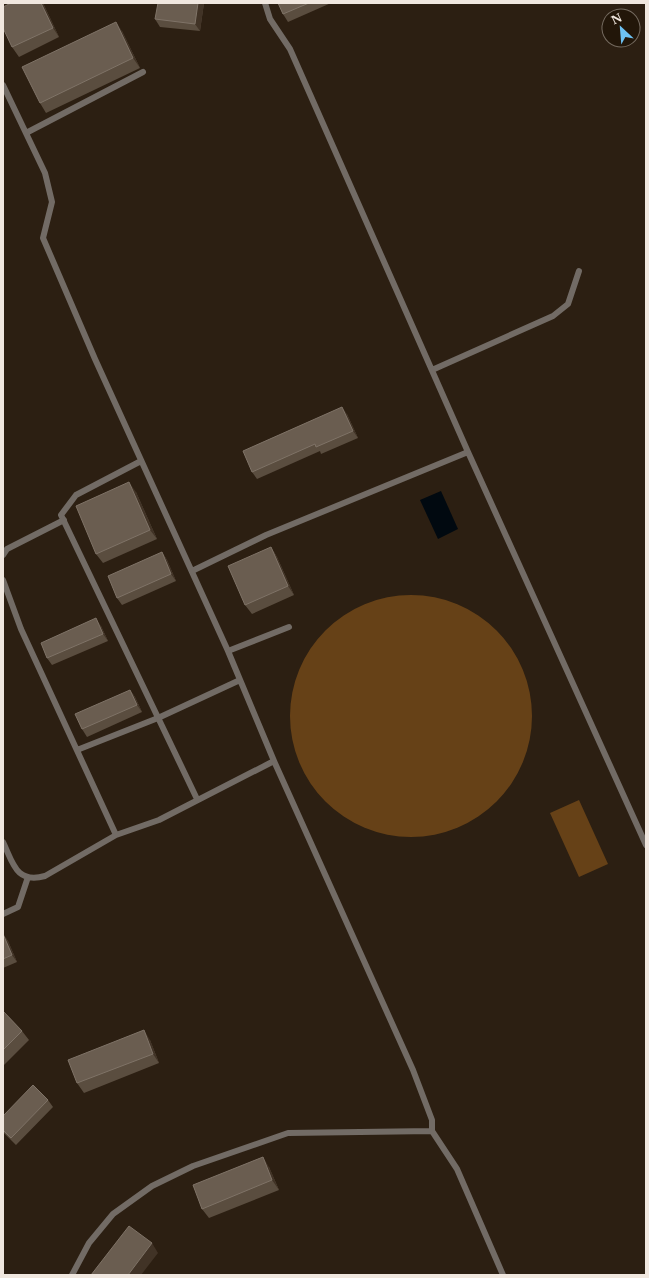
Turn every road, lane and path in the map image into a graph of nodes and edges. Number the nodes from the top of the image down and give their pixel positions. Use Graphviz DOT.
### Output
graph roads {
  1 [pos="265,3"];
  2 [pos="143,72"];
  3 [pos="3,85"];
  4 [pos="26,133"];
  5 [pos="579,271"];
  6 [pos="432,370"];
  7 [pos="468,452"];
  8 [pos="142,461"];
  9 [pos="64,520"];
  10 [pos="3,556"];
  11 [pos="192,571"];
  12 [pos="3,580"];
  13 [pos="289,627"];
  14 [pos="228,651"];
  15 [pos="240,680"];
  16 [pos="158,718"];
  17 [pos="77,750"];
  18 [pos="274,762"];
  19 [pos="197,800"];
  20 [pos="116,835"];
  21 [pos="3,842"];
  22 [pos="646,845"];
  23 [pos="28,877"];
  24 [pos="3,914"];
  25 [pos="432,1131"];
  26 [pos="72,1275"];
  27 [pos="503,1275"];
  1 -- 6 [label="lane"];
  2 -- 4 [label="lane"];
  3 -- 4 [label="lane"];
  4 -- 8 [label="lane"];
  5 -- 6 [label="lane"];
  6 -- 7 [label="lane"];
  7 -- 11 [label="lane"];
  7 -- 22 [label="lane"];
  8 -- 9 [label="lane"];
  8 -- 11 [label="lane"];
  9 -- 10 [label="lane"];
  9 -- 16 [label="lane"];
  11 -- 14 [label="lane"];
  12 -- 17 [label="lane"];
  13 -- 14 [label="lane"];
  14 -- 15 [label="lane"];
  15 -- 16 [label="lane"];
  15 -- 18 [label="lane"];
  16 -- 17 [label="lane"];
  16 -- 19 [label="lane"];
  17 -- 20 [label="lane"];
  18 -- 19 [label="lane"];
  18 -- 25 [label="lane"];
  19 -- 20 [label="lane"];
  20 -- 23 [label="lane"];
  21 -- 23 [label="lane"];
  23 -- 24 [label="lane"];
  25 -- 26 [label="lane"];
  25 -- 27 [label="lane"];
}
